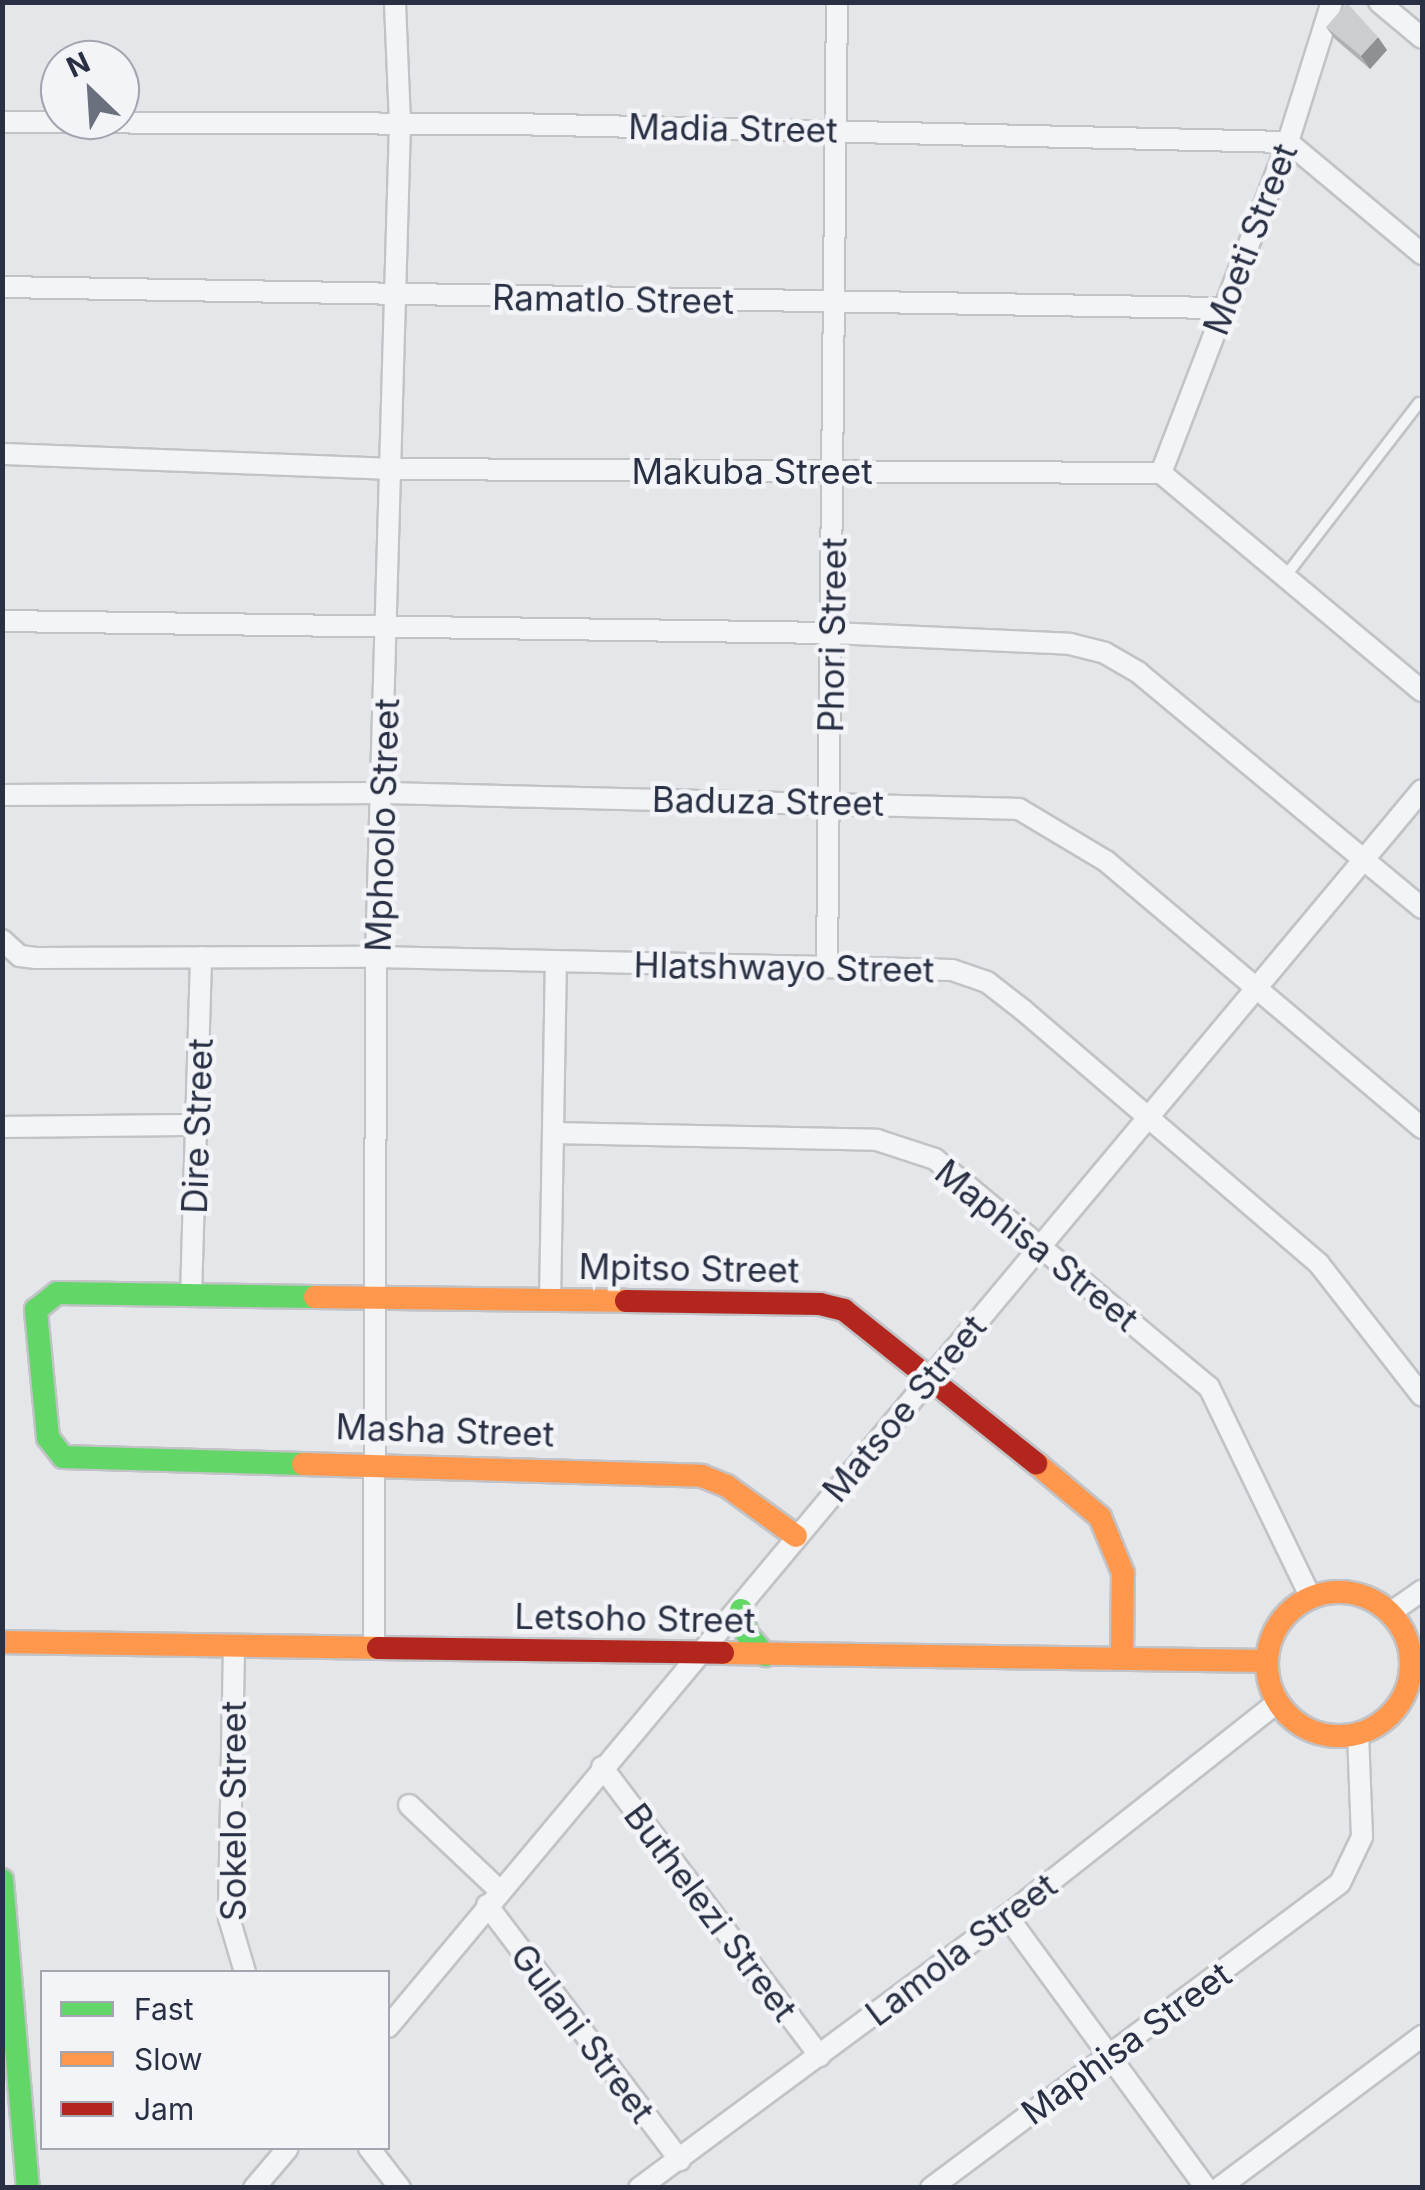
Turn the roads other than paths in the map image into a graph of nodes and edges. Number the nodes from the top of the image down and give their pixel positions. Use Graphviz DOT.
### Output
graph roads {
  1 [pos="396,2"];
  2 [pos="837,2"];
  3 [pos="1332,2"];
  4 [pos="1380,2"];
  5 [pos="1422,38"];
  6 [pos="2,122"];
  7 [pos="400,123"];
  8 [pos="836,130"];
  9 [pos="1288,142"];
  10 [pos="1422,254"];
  11 [pos="2,287"];
  12 [pos="393,296"];
  13 [pos="838,302"];
  14 [pos="1224,308"];
  15 [pos="1418,404"];
  16 [pos="2,454"];
  17 [pos="390,468"];
  18 [pos="835,471"];
  19 [pos="1161,473"];
  20 [pos="1284,579"];
  21 [pos="3,621"];
  22 [pos="388,626"];
  23 [pos="832,633"];
  24 [pos="1422,691"];
  25 [pos="1422,790"];
  26 [pos="386,793"];
  27 [pos="2,795"];
  28 [pos="829,803"];
  29 [pos="1365,858"];
  30 [pos="1422,908"];
  31 [pos="2,940"];
  32 [pos="201,956"];
  33 [pos="376,957"];
  34 [pos="556,962"];
  35 [pos="827,967"];
  36 [pos="1258,986"];
  37 [pos="1151,1120"];
  38 [pos="198,1125"];
  39 [pos="3,1128"];
  40 [pos="1422,1128"];
  41 [pos="553,1133"];
  42 [pos="1041,1244"];
  43 [pos="191,1296"];
  44 [pos="374,1300"];
  45 [pos="550,1301"];
  46 [pos="932,1374"];
  47 [pos="1422,1396"];
  48 [pos="72,1458"];
  49 [pos="377,1462"];
  50 [pos="796,1536"];
  51 [pos="1422,1591"];
  52 [pos="1311,1598"];
  53 [pos="742,1610"];
  54 [pos="1390,1613"];
  55 [pos="2,1642"];
  56 [pos="234,1648"];
  57 [pos="374,1649"];
  58 [pos="697,1655"];
  59 [pos="766,1655"];
  60 [pos="1122,1658"];
  61 [pos="1416,1659"];
  62 [pos="1267,1662"];
  63 [pos="1278,1702"];
  64 [pos="1358,1733"];
  65 [pos="602,1767"];
  66 [pos="409,1805"];
  67 [pos="2,1880"];
  68 [pos="493,1898"];
  69 [pos="1007,1916"];
  70 [pos="244,1970"];
  71 [pos="390,2026"];
  72 [pos="1422,2036"];
  73 [pos="820,2056"];
  74 [pos="1109,2056"];
  75 [pos="286,2150"];
  76 [pos="371,2150"];
  77 [pos="680,2160"];
  78 [pos="28,2188"];
  79 [pos="254,2188"];
  80 [pos="400,2188"];
  81 [pos="639,2188"];
  82 [pos="930,2188"];
  83 [pos="1206,2188"];
  84 [pos="1220,2188"];
  1 -- 7 [label="street, Mphoolo Street"];
  2 -- 8 [label="street, Phori Street"];
  3 -- 9 [label="street, Moeti Street"];
  4 -- 5 [label="street"];
  6 -- 7 [label="street, Madia Street"];
  7 -- 8 [label="street, Madia Street"];
  7 -- 12 [label="street, Mphoolo Street"];
  8 -- 9 [label="street, Madia Street"];
  8 -- 13 [label="street, Phori Street"];
  9 -- 10 [label="street"];
  9 -- 14 [label="street, Moeti Street"];
  11 -- 12 [label="street, Ramatlo Street"];
  12 -- 13 [label="street, Ramatlo Street"];
  12 -- 17 [label="street, Mphoolo Street"];
  13 -- 14 [label="street, Ramatlo Street"];
  13 -- 18 [label="street, Phori Street"];
  14 -- 19 [label="street, Moeti Street"];
  15 -- 20 [label="lane"];
  16 -- 17 [label="street, Makuba Street"];
  17 -- 18 [label="street, Makuba Street"];
  17 -- 22 [label="street, Mphoolo Street"];
  18 -- 19 [label="street, Makuba Street"];
  18 -- 23 [label="street, Phori Street"];
  19 -- 20 [label="street"];
  20 -- 24 [label="street"];
  21 -- 22 [label="street"];
  22 -- 23 [label="street"];
  22 -- 26 [label="street, Mphoolo Street"];
  23 -- 28 [label="street, Phori Street"];
  23 -- 29 [label="street"];
  25 -- 29 [label="street, Matsoe Street"];
  26 -- 27 [label="street, Baduza Street"];
  26 -- 28 [label="street, Baduza Street"];
  26 -- 33 [label="street, Mphoolo Street"];
  28 -- 35 [label="street, Phori Street"];
  28 -- 36 [label="street, Baduza Street"];
  29 -- 30 [label="street"];
  29 -- 36 [label="street, Matsoe Street"];
  31 -- 32 [label="street, Hlatshwayo Street"];
  32 -- 33 [label="street, Hlatshwayo Street"];
  32 -- 38 [label="street, Dire Street"];
  33 -- 34 [label="street, Hlatshwayo Street"];
  33 -- 44 [label="street, Mphoolo Street"];
  34 -- 35 [label="street, Hlatshwayo Street"];
  34 -- 41 [label="street"];
  35 -- 37 [label="street, Hlatshwayo Street"];
  36 -- 37 [label="street, Matsoe Street"];
  36 -- 40 [label="street, Baduza Street"];
  37 -- 42 [label="street, Matsoe Street"];
  37 -- 47 [label="street, Hlatshwayo Street"];
  38 -- 39 [label="street"];
  38 -- 43 [label="street, Dire Street"];
  41 -- 42 [label="street, Maphisa Street"];
  41 -- 45 [label="street"];
  42 -- 46 [label="street, Matsoe Street"];
  42 -- 52 [label="street, Maphisa Street"];
  43 -- 44 [label="street, Mpitso Street"];
  43 -- 48 [label="street, Mpitso Street"];
  44 -- 45 [label="street, Mpitso Street"];
  44 -- 49 [label="street, Mphoolo Street"];
  45 -- 46 [label="street, Mpitso Street"];
  46 -- 50 [label="street, Matsoe Street"];
  46 -- 60 [label="street, Mpitso Street"];
  48 -- 49 [label="street, Masha Street"];
  49 -- 50 [label="street, Masha Street"];
  49 -- 57 [label="street, Mphoolo Street"];
  50 -- 53 [label="street, Matsoe Street"];
  51 -- 54 [label="street"];
  52 -- 54 [label="street"];
  52 -- 62 [label="street"];
  53 -- 58 [label="street, Matsoe Street"];
  53 -- 59 [label="street"];
  54 -- 61 [label="street"];
  55 -- 56 [label="street, Letsoho Street"];
  56 -- 57 [label="street, Letsoho Street"];
  56 -- 70 [label="street, Sokelo Street"];
  57 -- 58 [label="street, Letsoho Street"];
  58 -- 59 [label="street, Letsoho Street"];
  58 -- 65 [label="street, Matsoe Street"];
  59 -- 60 [label="street, Letsoho Street"];
  60 -- 62 [label="street, Letsoho Street"];
  61 -- 64 [label="street"];
  62 -- 63 [label="street"];
  63 -- 64 [label="street"];
  63 -- 69 [label="street, Lamola Street"];
  64 -- 74 [label="street, Maphisa Street"];
  65 -- 68 [label="street, Matsoe Street"];
  65 -- 73 [label="street, Buthelezi Street"];
  66 -- 68 [label="street, Gulani Street"];
  67 -- 78 [label="street"];
  68 -- 71 [label="street, Matsoe Street"];
  68 -- 77 [label="street, Gulani Street"];
  69 -- 73 [label="street, Lamola Street"];
  69 -- 74 [label="street"];
  72 -- 84 [label="street"];
  73 -- 77 [label="street, Lamola Street"];
  74 -- 82 [label="street, Maphisa Street"];
  74 -- 83 [label="street"];
  75 -- 79 [label="street"];
  76 -- 80 [label="street"];
  77 -- 81 [label="street, Lamola Street"];
}
